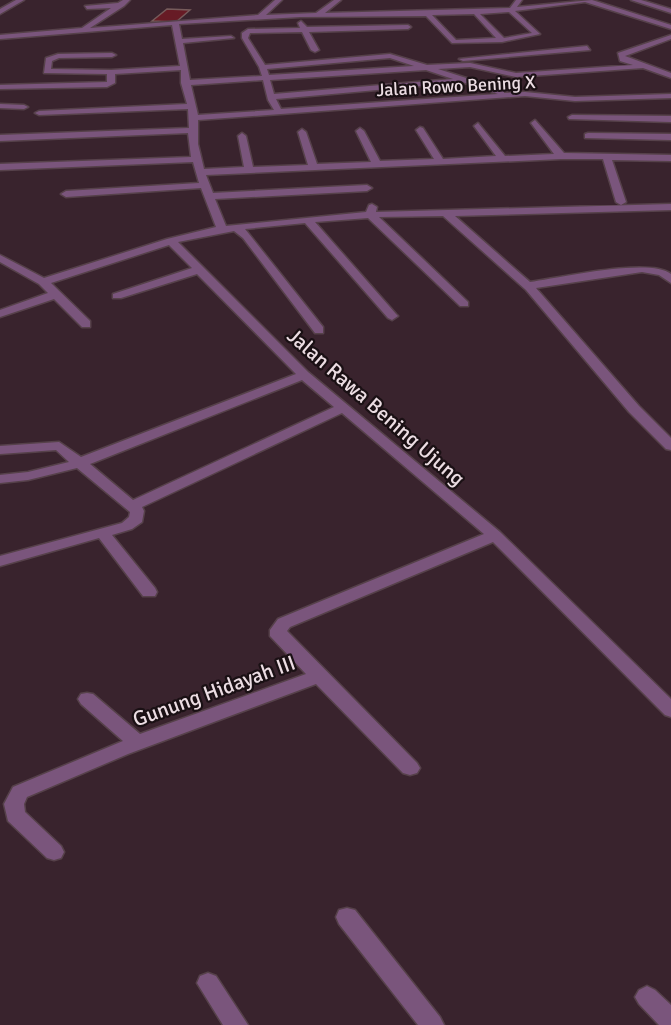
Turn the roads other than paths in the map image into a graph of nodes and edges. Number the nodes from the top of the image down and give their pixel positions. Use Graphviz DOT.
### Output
graph roads {
  1 [pos="279,0"];
  2 [pos="338,0"];
  3 [pos="477,0"];
  4 [pos="519,0"];
  5 [pos="586,0"];
  6 [pos="634,0"];
  7 [pos="19,2"];
  8 [pos="124,2"];
  9 [pos="0,4"];
  10 [pos="87,7"];
  11 [pos="661,8"];
  12 [pos="511,11"];
  13 [pos="671,11"];
  14 [pos="0,12"];
  15 [pos="462,14"];
  16 [pos="477,14"];
  17 [pos="629,14"];
  18 [pos="318,15"];
  19 [pos="260,16"];
  20 [pos="295,16"];
  21 [pos="429,16"];
  22 [pos="175,23"];
  23 [pos="408,27"];
  24 [pos="670,27"];
  25 [pos="119,28"];
  26 [pos="306,29"];
  27 [pos="76,31"];
  28 [pos="0,37"];
  29 [pos="671,37"];
  30 [pos="117,38"];
  31 [pos="231,38"];
  32 [pos="502,40"];
  33 [pos="179,41"];
  34 [pos="587,48"];
  35 [pos="315,50"];
  36 [pos="567,50"];
  37 [pos="522,54"];
  38 [pos="112,55"];
  39 [pos="586,57"];
  40 [pos="596,61"];
  41 [pos="540,62"];
  42 [pos="308,63"];
  43 [pos="470,65"];
  44 [pos="549,65"];
  45 [pos="263,67"];
  46 [pos="422,67"];
  47 [pos="640,67"];
  48 [pos="182,68"];
  49 [pos="615,68"];
  50 [pos="55,72"];
  51 [pos="111,72"];
  52 [pos="372,72"];
  53 [pos="567,73"];
  54 [pos="318,76"];
  55 [pos="671,76"];
  56 [pos="268,80"];
  57 [pos="462,80"];
  58 [pos="185,84"];
  59 [pos="0,87"];
  60 [pos="386,87"];
  61 [pos="45,88"];
  62 [pos="509,95"];
  63 [pos="272,96"];
  64 [pos="671,96"];
  65 [pos="402,103"];
  66 [pos="0,106"];
  67 [pos="24,107"];
  68 [pos="279,112"];
  69 [pos="39,113"];
  70 [pos="192,118"];
  71 [pos="671,119"];
  72 [pos="535,123"];
  73 [pos="478,126"];
  74 [pos="420,130"];
  75 [pos="360,131"];
  76 [pos="302,132"];
  77 [pos="242,136"];
  78 [pos="588,136"];
  79 [pos="671,137"];
  80 [pos="0,138"];
  81 [pos="561,156"];
  82 [pos="601,156"];
  83 [pos="669,158"];
  84 [pos="502,159"];
  85 [pos="441,162"];
  86 [pos="377,164"];
  87 [pos="199,165"];
  88 [pos="0,167"];
  89 [pos="313,167"];
  90 [pos="671,169"];
  91 [pos="249,170"];
  92 [pos="367,188"];
  93 [pos="208,191"];
  94 [pos="66,194"];
  95 [pos="621,202"];
  96 [pos="671,207"];
  97 [pos="371,210"];
  98 [pos="443,211"];
  99 [pos="308,220"];
  100 [pos="237,228"];
  101 [pos="222,229"];
  102 [pos="171,241"];
  103 [pos="0,258"];
  104 [pos="17,267"];
  105 [pos="201,269"];
  106 [pos="0,272"];
  107 [pos="671,280"];
  108 [pos="43,282"];
  109 [pos="528,286"];
  110 [pos="54,295"];
  111 [pos="117,296"];
  112 [pos="464,304"];
  113 [pos="0,315"];
  114 [pos="392,316"];
  115 [pos="86,324"];
  116 [pos="319,330"];
  117 [pos="304,375"];
  118 [pos="344,407"];
  119 [pos="671,446"];
  120 [pos="0,450"];
  121 [pos="77,464"];
  122 [pos="0,479"];
  123 [pos="132,506"];
  124 [pos="103,533"];
  125 [pos="495,535"];
  126 [pos="0,561"];
  127 [pos="149,592"];
  128 [pos="319,676"];
  129 [pos="87,699"];
  130 [pos="671,710"];
  131 [pos="138,743"];
  132 [pos="410,768"];
  133 [pos="54,852"];
  134 [pos="347,917"];
  135 [pos="208,983"];
  136 [pos="647,997"];
  137 [pos="671,1021"];
  138 [pos="236,1025"];
  139 [pos="432,1025"];
  1 -- 19 [label="street"];
  2 -- 18 [label="street"];
  3 -- 15 [label="street"];
  4 -- 12 [label="street"];
  5 -- 12 [label="street"];
  5 -- 17 [label="street"];
  6 -- 11 [label="street"];
  7 -- 9 [label="street"];
  7 -- 14 [label="street"];
  8 -- 10 [label="street"];
  8 -- 27 [label="street"];
  11 -- 13 [label="street"];
  11 -- 17 [label="street"];
  12 -- 16 [label="street"];
  12 -- 32 [label="street"];
  15 -- 16 [label="street"];
  15 -- 21 [label="street"];
  16 -- 32 [label="street"];
  17 -- 24 [label="street"];
  18 -- 20 [label="street"];
  18 -- 21 [label="street"];
  19 -- 20 [label="street"];
  19 -- 22 [label="street"];
  20 -- 26 [label="street"];
  21 -- 32 [label="street"];
  22 -- 25 [label="street"];
  22 -- 33 [label="street"];
  23 -- 26 [label="street"];
  25 -- 27 [label="street"];
  25 -- 30 [label="street"];
  26 -- 35 [label="street"];
  26 -- 45 [label="street"];
  27 -- 28 [label="street"];
  29 -- 55 [label="street"];
  31 -- 33 [label="street"];
  33 -- 48 [label="street"];
  34 -- 36 [label="street"];
  36 -- 37 [label="street"];
  36 -- 39 [label="street"];
  37 -- 41 [label="street"];
  37 -- 43 [label="street"];
  38 -- 50 [label="street"];
  40 -- 49 [label="street"];
  42 -- 45 [label="street"];
  42 -- 46 [label="street"];
  42 -- 54 [label="street"];
  43 -- 46 [label="street"];
  43 -- 53 [label="street"];
  44 -- 53 [label="street"];
  45 -- 56 [label="street"];
  46 -- 52 [label="street"];
  46 -- 57 [label="street"];
  47 -- 49 [label="street"];
  48 -- 51 [label="street"];
  48 -- 58 [label="street"];
  49 -- 53 [label="street"];
  50 -- 51 [label="street"];
  50 -- 61 [label="street"];
  51 -- 61 [label="street"];
  52 -- 54 [label="street"];
  52 -- 60 [label="street"];
  54 -- 56 [label="street"];
  56 -- 58 [label="street"];
  56 -- 63 [label="street"];
  57 -- 60 [label="street"];
  57 -- 62 [label="street"];
  58 -- 70 [label="street"];
  59 -- 61 [label="street"];
  60 -- 63 [label="street"];
  60 -- 65 [label="street"];
  62 -- 64 [label="street, Jalan Rowo Bening X"];
  62 -- 65 [label="street, Jalan Rowo Bening X"];
  63 -- 68 [label="street"];
  65 -- 68 [label="street, Jalan Rowo Bening X"];
  66 -- 67 [label="street"];
  68 -- 70 [label="street, Jalan Rowo Bening X"];
  69 -- 70 [label="street"];
  70 -- 80 [label="street"];
  70 -- 87 [label="street"];
  71 -- 78 [label="street"];
  72 -- 81 [label="street"];
  73 -- 84 [label="street"];
  74 -- 85 [label="street"];
  75 -- 86 [label="street"];
  76 -- 89 [label="street"];
  77 -- 91 [label="street"];
  78 -- 79 [label="street"];
  78 -- 82 [label="street"];
  81 -- 82 [label="street"];
  81 -- 84 [label="street"];
  82 -- 83 [label="street"];
  82 -- 95 [label="street"];
  83 -- 90 [label="street"];
  84 -- 85 [label="street"];
  85 -- 86 [label="street"];
  86 -- 89 [label="street"];
  87 -- 88 [label="street"];
  87 -- 91 [label="street"];
  87 -- 93 [label="street"];
  89 -- 91 [label="street"];
  92 -- 93 [label="street"];
  93 -- 94 [label="street"];
  93 -- 101 [label="street"];
  96 -- 98 [label="street"];
  97 -- 98 [label="street"];
  97 -- 99 [label="street"];
  97 -- 112 [label="street"];
  98 -- 109 [label="street"];
  99 -- 100 [label="street"];
  99 -- 114 [label="street"];
  100 -- 101 [label="street"];
  100 -- 116 [label="street"];
  101 -- 102 [label="street"];
  102 -- 105 [label="street, Jalan Rawa Bening Ujung"];
  102 -- 108 [label="street"];
  103 -- 104 [label="street"];
  104 -- 106 [label="street"];
  104 -- 108 [label="street"];
  105 -- 111 [label="street"];
  105 -- 117 [label="street, Jalan Rawa Bening Ujung"];
  107 -- 109 [label="street"];
  108 -- 110 [label="street"];
  109 -- 119 [label="street"];
  110 -- 113 [label="street"];
  110 -- 115 [label="street"];
  117 -- 118 [label="street, Jalan Rawa Bening Ujung"];
  117 -- 121 [label="street"];
  118 -- 123 [label="street"];
  118 -- 125 [label="street, Jalan Rawa Bening Ujung"];
  120 -- 121 [label="street"];
  121 -- 122 [label="street"];
  121 -- 123 [label="street"];
  123 -- 124 [label="street"];
  124 -- 126 [label="street"];
  124 -- 127 [label="street"];
  125 -- 128 [label="street, Gunung Hidayah III"];
  125 -- 130 [label="street, Jalan Rawa Bening Ujung"];
  128 -- 131 [label="street, Gunung Hidayah III"];
  128 -- 132 [label="street"];
  129 -- 131 [label="street"];
  131 -- 133 [label="street, Gunung Hidayah III"];
  134 -- 139 [label="street"];
  135 -- 138 [label="street"];
  136 -- 137 [label="street"];
}
